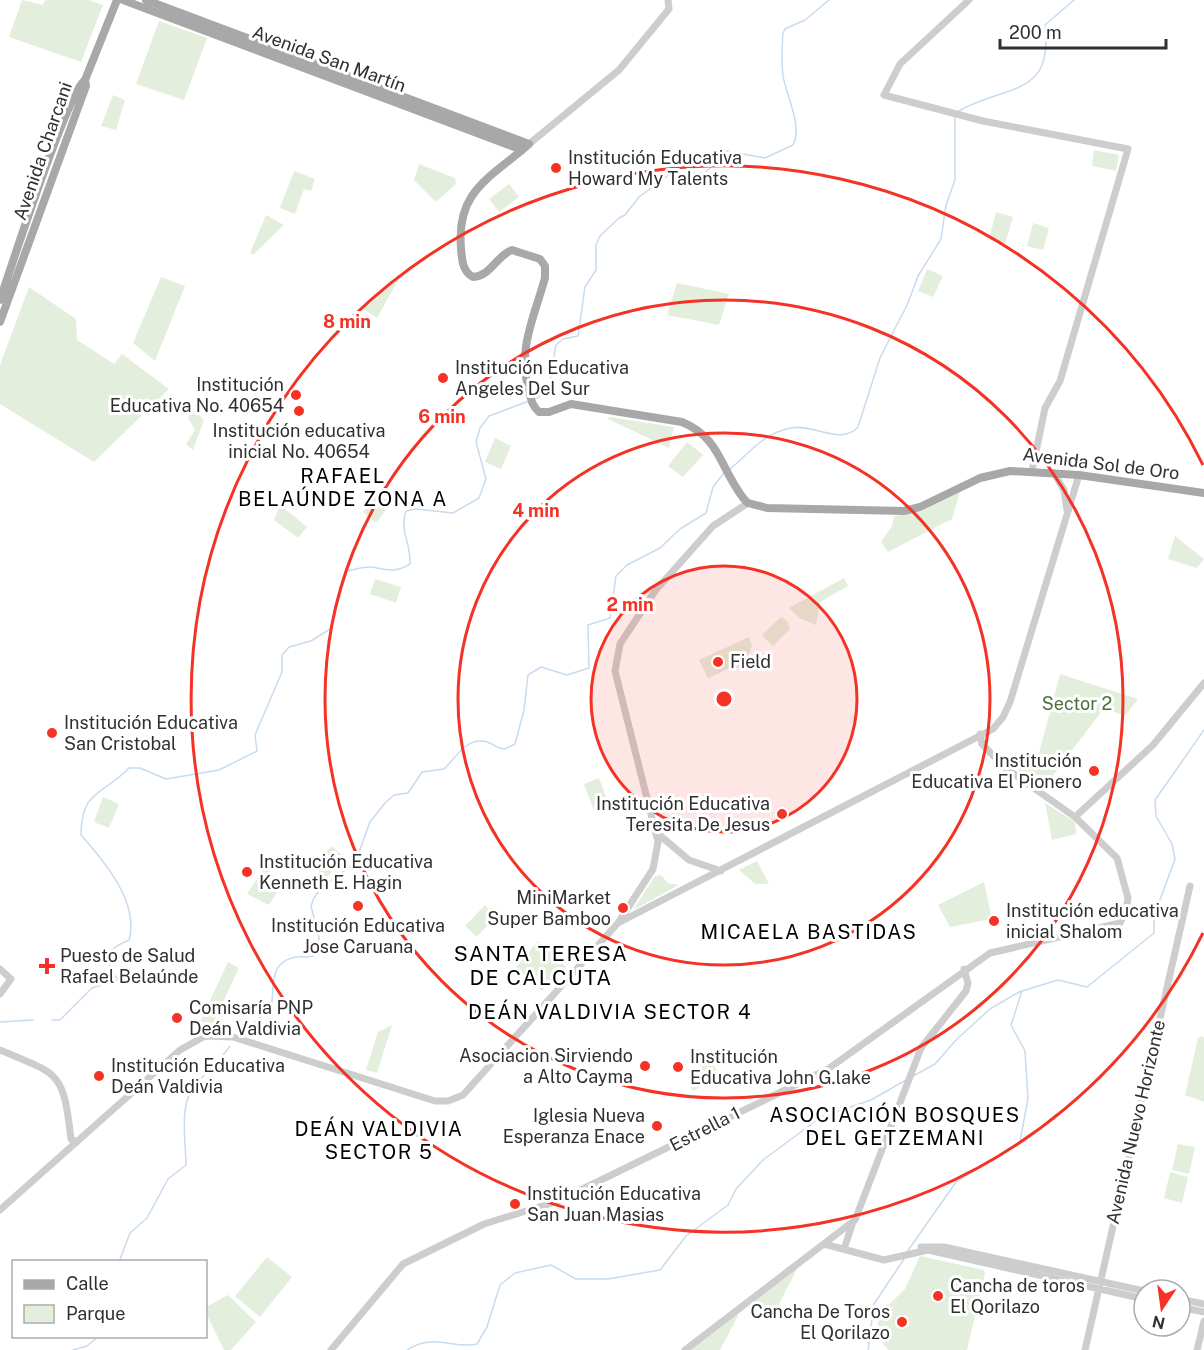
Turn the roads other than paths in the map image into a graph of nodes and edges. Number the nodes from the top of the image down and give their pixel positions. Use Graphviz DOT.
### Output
graph roads {
  1 [pos="117,0"];
  2 [pos="123,0"];
  3 [pos="146,0"];
  4 [pos="969,0"];
  5 [pos="669,1"];
  6 [pos="85,80"];
  7 [pos="525,147"];
  8 [pos="0,300"];
  9 [pos="0,322"];
  10 [pos="1032,471"];
  11 [pos="1053,473"];
  12 [pos="1079,474"];
  13 [pos="1204,493"];
  14 [pos="748,503"];
  15 [pos="1067,516"];
  16 [pos="1204,683"];
  17 [pos="980,735"];
  18 [pos="1075,817"];
  19 [pos="657,833"];
  20 [pos="721,871"];
  21 [pos="1189,890"];
  22 [pos="618,923"];
  23 [pos="0,969"];
  24 [pos="964,969"];
  25 [pos="0,994"];
  26 [pos="0,1050"];
  27 [pos="90,1130"];
  28 [pos="73,1133"];
  29 [pos="78,1141"];
  30 [pos="62,1154"];
  31 [pos="0,1210"];
  32 [pos="853,1222"];
  33 [pos="824,1244"];
  34 [pos="844,1249"];
  35 [pos="919,1249"];
  36 [pos="1100,1280"];
  37 [pos="1099,1288"];
  38 [pos="1132,1288"];
  39 [pos="1132,1296"];
  40 [pos="1204,1321"];
  41 [pos="331,1350"];
  42 [pos="685,1350"];
  43 [pos="1085,1350"];
  44 [pos="1197,1350"];
  1 -- 6 [label="main road"];
  2 -- 7 [label="main road, Avenida San Martín"];
  3 -- 7 [label="main road, Avenida San Martín"];
  4 -- 10 [label="street"];
  5 -- 7 [label="street"];
  6 -- 8 [label="main road, Avenida Charcani"];
  6 -- 9 [label="main road, Avenida Charcani"];
  7 -- 14 [label="main road"];
  10 -- 11 [label="main road, Avenida Sol de Oro"];
  10 -- 14 [label="main road, Avenida Sol de Oro"];
  11 -- 12 [label="main road, Avenida Sol de Oro"];
  11 -- 15 [label="street"];
  12 -- 13 [label="main road, Avenida Sol de Oro"];
  12 -- 15 [label="street"];
  14 -- 19 [label="street"];
  15 -- 17 [label="street"];
  16 -- 18 [label="street"];
  17 -- 18 [label="street"];
  17 -- 20 [label="street"];
  18 -- 24 [label="street, Estrella 1"];
  19 -- 20 [label="street"];
  19 -- 22 [label="street"];
  20 -- 22 [label="street"];
  21 -- 36 [label="street, Avenida Nuevo Horizonte"];
  22 -- 27 [label="street"];
  23 -- 25 [label="street"];
  24 -- 32 [label="street"];
  24 -- 41 [label="street, Estrella 1"];
  26 -- 28 [label="street"];
  27 -- 28 [label="street"];
  27 -- 29 [label="street"];
  28 -- 29 [label="street"];
  28 -- 30 [label="street"];
  29 -- 30 [label="street"];
  30 -- 31 [label="street"];
  32 -- 33 [label="street"];
  32 -- 34 [label="street"];
  33 -- 34 [label="street"];
  33 -- 42 [label="street"];
  34 -- 35 [label="street"];
  35 -- 36 [label="street"];
  35 -- 37 [label="street"];
  36 -- 37 [label="street, Avenida Nuevo Horizonte"];
  36 -- 38 [label="street"];
  37 -- 39 [label="street"];
  37 -- 43 [label="street, Avenida Nuevo Horizonte"];
  40 -- 44 [label="street"];
}
